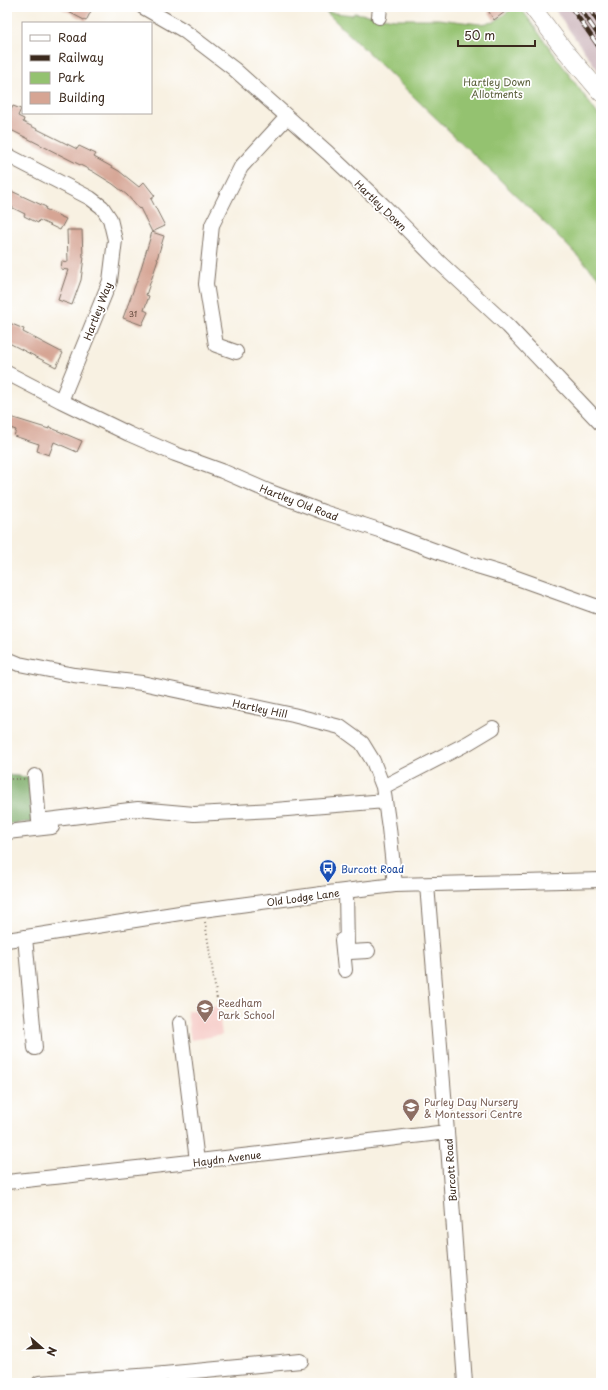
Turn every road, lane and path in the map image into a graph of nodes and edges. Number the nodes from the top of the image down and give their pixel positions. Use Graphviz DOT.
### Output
graph roads {
  1 [pos="143,7"];
  2 [pos="532,7"];
  3 [pos="601,93"];
  4 [pos="287,117"];
  5 [pos="7,155"];
  6 [pos="236,352"];
  7 [pos="7,373"];
  8 [pos="61,401"];
  9 [pos="601,424"];
  10 [pos="601,608"];
  11 [pos="7,659"];
  12 [pos="493,728"];
  13 [pos="35,776"];
  14 [pos="383,787"];
  15 [pos="385,801"];
  16 [pos="91,823"];
  17 [pos="7,832"];
  18 [pos="601,880"];
  19 [pos="395,885"];
  20 [pos="427,885"];
  21 [pos="342,891"];
  22 [pos="203,910"];
  23 [pos="25,937"];
  24 [pos="7,940"];
  25 [pos="368,951"];
  26 [pos="345,970"];
  27 [pos="218,1006"];
  28 [pos="180,1023"];
  29 [pos="35,1048"];
  30 [pos="447,1132"];
  31 [pos="197,1161"];
  32 [pos="7,1182"];
  33 [pos="301,1361"];
  34 [pos="154,1379"];
  35 [pos="39,1383"];
  36 [pos="465,1383"];
  1 -- 4 [label="street, Hartley Down"];
  2 -- 3 [label="main road"];
  4 -- 6 [label="street"];
  4 -- 9 [label="street, Hartley Down"];
  5 -- 8 [label="street, Hartley Way"];
  7 -- 8 [label="street, Hartley Old Road"];
  8 -- 10 [label="street, Hartley Old Road"];
  11 -- 14 [label="street, Hartley Hill"];
  12 -- 14 [label="street"];
  13 -- 15 [label="street"];
  14 -- 15 [label="street, Hartley Hill"];
  15 -- 19 [label="street, Hartley Hill"];
  16 -- 17 [label="street"];
  18 -- 20 [label="street, Old Lodge Lane"];
  19 -- 20 [label="street, Old Lodge Lane"];
  19 -- 21 [label="street, Old Lodge Lane"];
  20 -- 30 [label="street, Burcott Road"];
  21 -- 22 [label="street, Old Lodge Lane"];
  21 -- 25 [label="street"];
  21 -- 26 [label="street"];
  22 -- 23 [label="street, Old Lodge Lane"];
  22 -- 27 [label="path"];
  23 -- 24 [label="street, Old Lodge Lane"];
  23 -- 29 [label="street"];
  28 -- 31 [label="street"];
  30 -- 31 [label="street, Haydn Avenue"];
  30 -- 36 [label="street, Burcott Road"];
  31 -- 32 [label="street, Haydn Avenue"];
  33 -- 34 [label="street"];
  34 -- 35 [label="street"];
}
